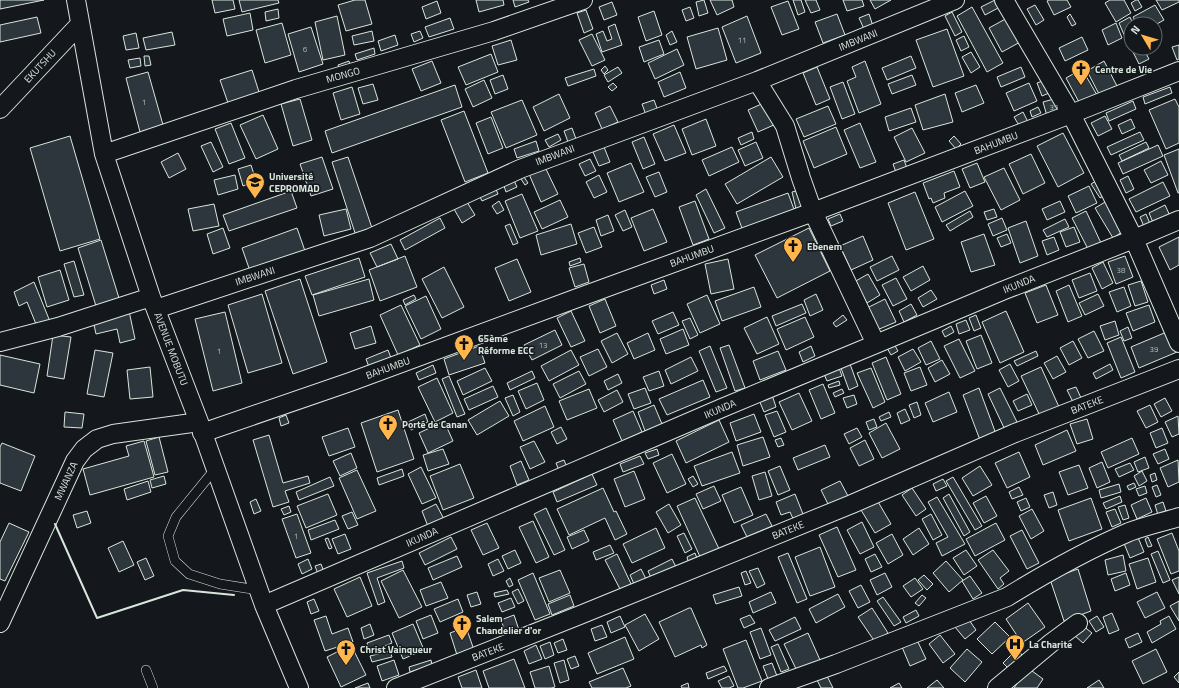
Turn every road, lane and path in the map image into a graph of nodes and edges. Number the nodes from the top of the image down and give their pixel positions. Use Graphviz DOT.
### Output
graph roads {
  1 [pos="76,0"];
  2 [pos="583,0"];
  3 [pos="955,0"];
  4 [pos="1004,0"];
  5 [pos="80,24"];
  6 [pos="1179,71"];
  7 [pos="757,81"];
  8 [pos="0,109"];
  9 [pos="1071,114"];
  10 [pos="104,154"];
  11 [pos="813,212"];
  12 [pos="1179,220"];
  13 [pos="1134,239"];
  14 [pos="154,303"];
  15 [pos="0,342"];
  16 [pos="1179,343"];
  17 [pos="876,344"];
  18 [pos="1179,369"];
  19 [pos="201,427"];
  20 [pos="215,470"];
  21 [pos="1179,517"];
  22 [pos="261,598"];
  23 [pos="1078,623"];
  24 [pos="0,624"];
  25 [pos="146,670"];
  26 [pos="153,688"];
  27 [pos="300,688"];
  28 [pos="396,688"];
  29 [pos="769,688"];
  30 [pos="998,688"];
  1 -- 5 [label="street, AVENUE MOBUTU"];
  2 -- 10 [label="street, MONGO"];
  3 -- 7 [label="street, IMBWANI"];
  4 -- 9 [label="street"];
  5 -- 8 [label="street, EKUTSHU"];
  5 -- 10 [label="street, AVENUE MOBUTU"];
  6 -- 9 [label="street, BAHUMBU"];
  7 -- 11 [label="street"];
  7 -- 14 [label="street, IMBWANI"];
  9 -- 11 [label="street, BAHUMBU"];
  9 -- 13 [label="street"];
  10 -- 14 [label="street, AVENUE MOBUTU"];
  11 -- 17 [label="street"];
  11 -- 19 [label="street, BAHUMBU"];
  12 -- 13 [label="street, IKUNDA"];
  13 -- 16 [label="street"];
  13 -- 17 [label="street, IKUNDA"];
  14 -- 15 [label="street, IMBWANI"];
  14 -- 19 [label="street, AVENUE MOBUTU"];
  17 -- 22 [label="street, IKUNDA"];
  18 -- 28 [label="street, BATEKE"];
  19 -- 20 [label="street, AVENUE MOBUTU"];
  19 -- 24 [label="street, MWANZA"];
  20 -- 22 [label="street, AVENUE MOBUTU"];
  20 -- 22 [label="lane"];
  21 -- 29 [label="street"];
  22 -- 27 [label="street, AVENUE MOBUTU"];
  23 -- 30 [label="street"];
  25 -- 26 [label="lane"];
}
